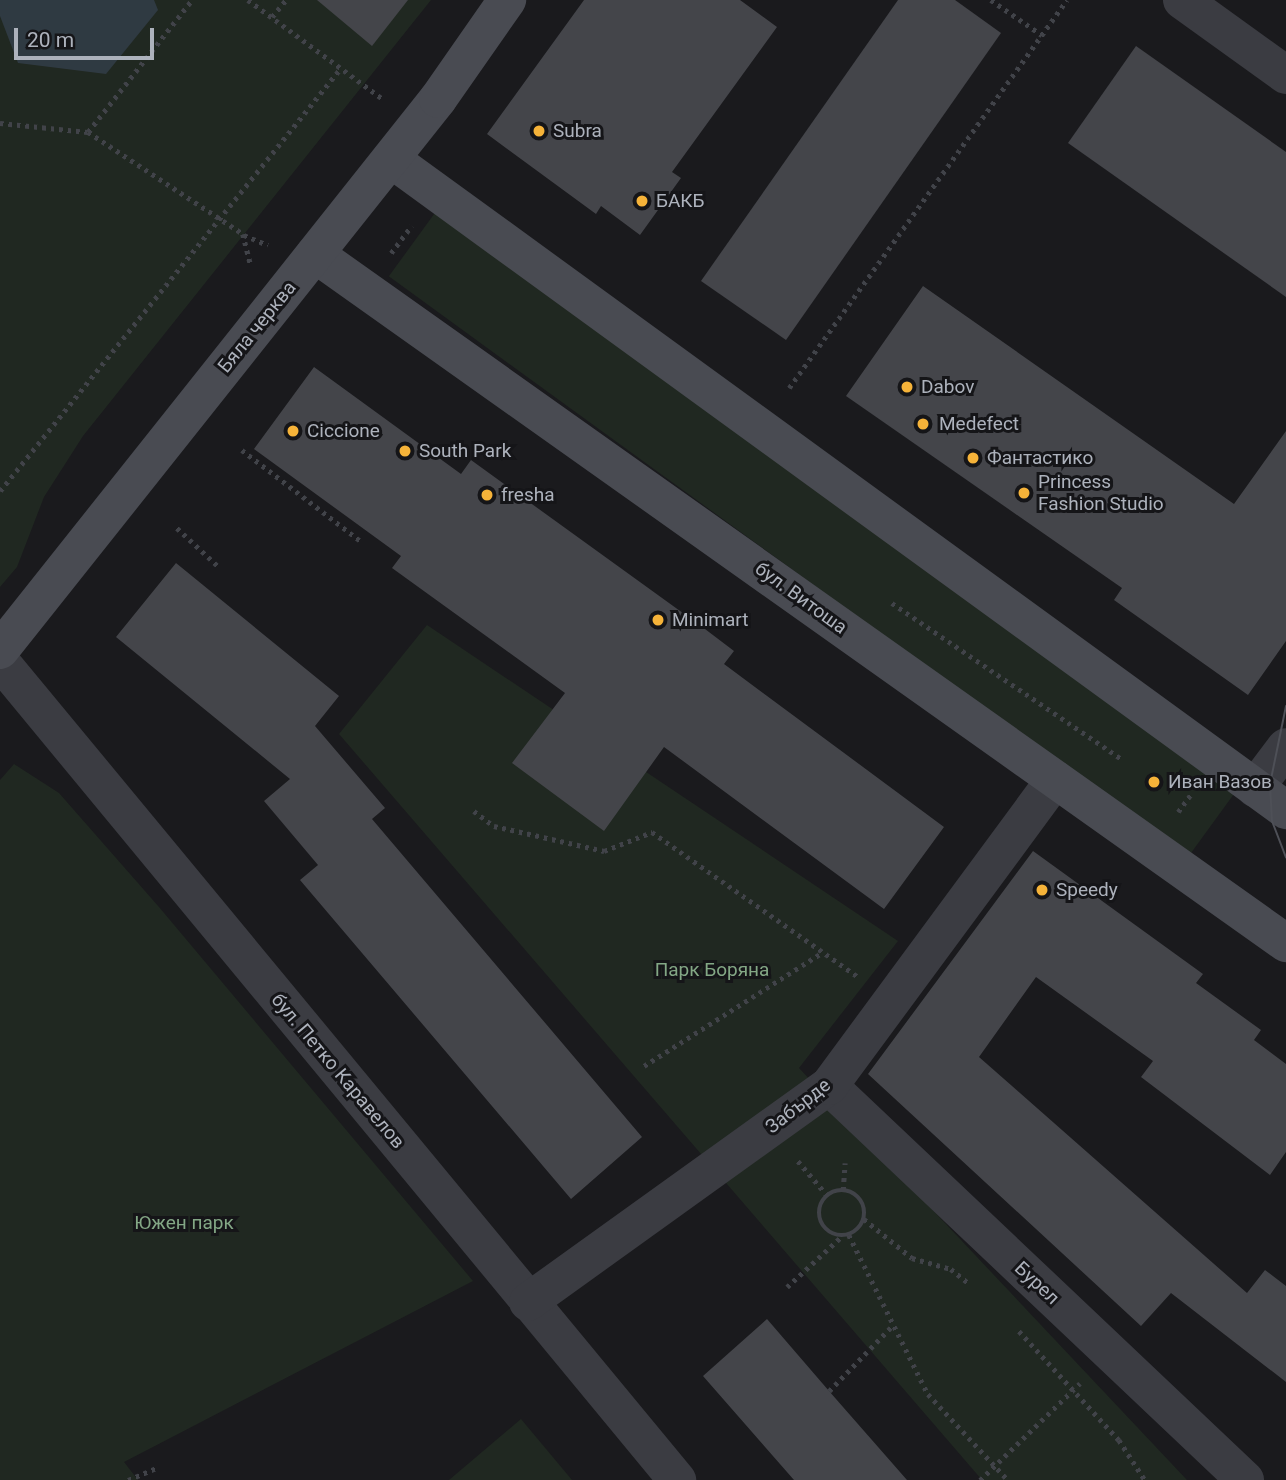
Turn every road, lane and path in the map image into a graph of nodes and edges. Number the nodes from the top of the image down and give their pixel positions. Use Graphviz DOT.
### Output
graph roads {
  1 [pos="192,0"];
  2 [pos="248,0"];
  3 [pos="286,0"];
  4 [pos="507,0"];
  5 [pos="991,0"];
  6 [pos="1067,0"];
  7 [pos="1182,0"];
  8 [pos="272,17"];
  9 [pos="1042,35"];
  10 [pos="340,69"];
  11 [pos="1286,75"];
  12 [pos="381,98"];
  13 [pos="0,123"];
  14 [pos="88,132"];
  15 [pos="391,159"];
  16 [pos="417,217"];
  17 [pos="221,218"];
  18 [pos="243,234"];
  19 [pos="265,244"];
  20 [pos="315,254"];
  21 [pos="388,256"];
  22 [pos="250,264"];
  23 [pos="789,388"];
  24 [pos="242,450"];
  25 [pos="0,491"];
  26 [pos="177,528"];
  27 [pos="362,541"];
  28 [pos="219,567"];
  29 [pos="892,603"];
  30 [pos="0,650"];
  31 [pos="0,661"];
  32 [pos="1286,747"];
  33 [pos="1130,749"];
  34 [pos="1123,760"];
  35 [pos="1117,768"];
  36 [pos="1055,779"];
  37 [pos="1200,781"];
  38 [pos="1255,788"];
  39 [pos="1286,810"];
  40 [pos="474,811"];
  41 [pos="1176,815"];
  42 [pos="1286,943"];
  43 [pos="823,952"];
  44 [pos="844,966"];
  45 [pos="644,1066"];
  46 [pos="829,1086"];
  47 [pos="864,1219"];
  48 [pos="849,1235"];
  49 [pos="841,1237"];
  50 [pos="971,1284"];
  51 [pos="787,1287"];
  52 [pos="528,1302"];
  53 [pos="894,1324"];
  54 [pos="1017,1329"];
  55 [pos="1111,1353"];
  56 [pos="1073,1389"];
  57 [pos="829,1391"];
  58 [pos="994,1466"];
  59 [pos="156,1468"];
  60 [pos="128,1480"];
  61 [pos="677,1480"];
  62 [pos="980,1480"];
  63 [pos="1008,1480"];
  64 [pos="1144,1480"];
  65 [pos="1245,1480"];
  1 -- 14 [label="path"];
  2 -- 8 [label="path"];
  3 -- 8 [label="path"];
  4 -- 15 [label="street, Бяла черква"];
  5 -- 9 [label="path"];
  6 -- 9 [label="path"];
  7 -- 11 [label="street"];
  8 -- 10 [label="path"];
  9 -- 23 [label="path"];
  10 -- 12 [label="path"];
  10 -- 17 [label="path"];
  13 -- 14 [label="path"];
  14 -- 17 [label="path"];
  15 -- 20 [label="street, Бяла черква"];
  15 -- 38 [label="street"];
  16 -- 21 [label="path"];
  17 -- 18 [label="path"];
  17 -- 25 [label="path"];
  18 -- 19 [label="path"];
  18 -- 22 [label="path"];
  20 -- 30 [label="street, Бяла черква"];
  20 -- 36 [label="street, бул. Витоша"];
  24 -- 27 [label="path"];
  26 -- 28 [label="path"];
  29 -- 34 [label="path"];
  31 -- 52 [label="street, бул. Петко Каравелов"];
  32 -- 38 [label="street"];
  33 -- 34 [label="path"];
  34 -- 35 [label="path"];
  36 -- 42 [label="street, бул. Витоша"];
  36 -- 46 [label="street, Забърде"];
  37 -- 41 [label="path"];
  38 -- 39 [label="street"];
  40 -- 43 [label="path"];
  43 -- 44 [label="path"];
  43 -- 45 [label="path"];
  46 -- 52 [label="street, Забърде"];
  46 -- 55 [label="street, Бурел"];
  47 -- 48 [label="path"];
  47 -- 49 [label="path"];
  47 -- 50 [label="path"];
  48 -- 49 [label="path"];
  48 -- 53 [label="path"];
  49 -- 51 [label="path"];
  52 -- 61 [label="street, бул. Петко Каравелов"];
  53 -- 57 [label="path"];
  53 -- 58 [label="path"];
  54 -- 56 [label="path"];
  55 -- 56 [label="path"];
  55 -- 65 [label="street, Бурел"];
  56 -- 58 [label="path"];
  56 -- 64 [label="path"];
  58 -- 62 [label="path"];
  58 -- 63 [label="path"];
  59 -- 60 [label="path"];
}
